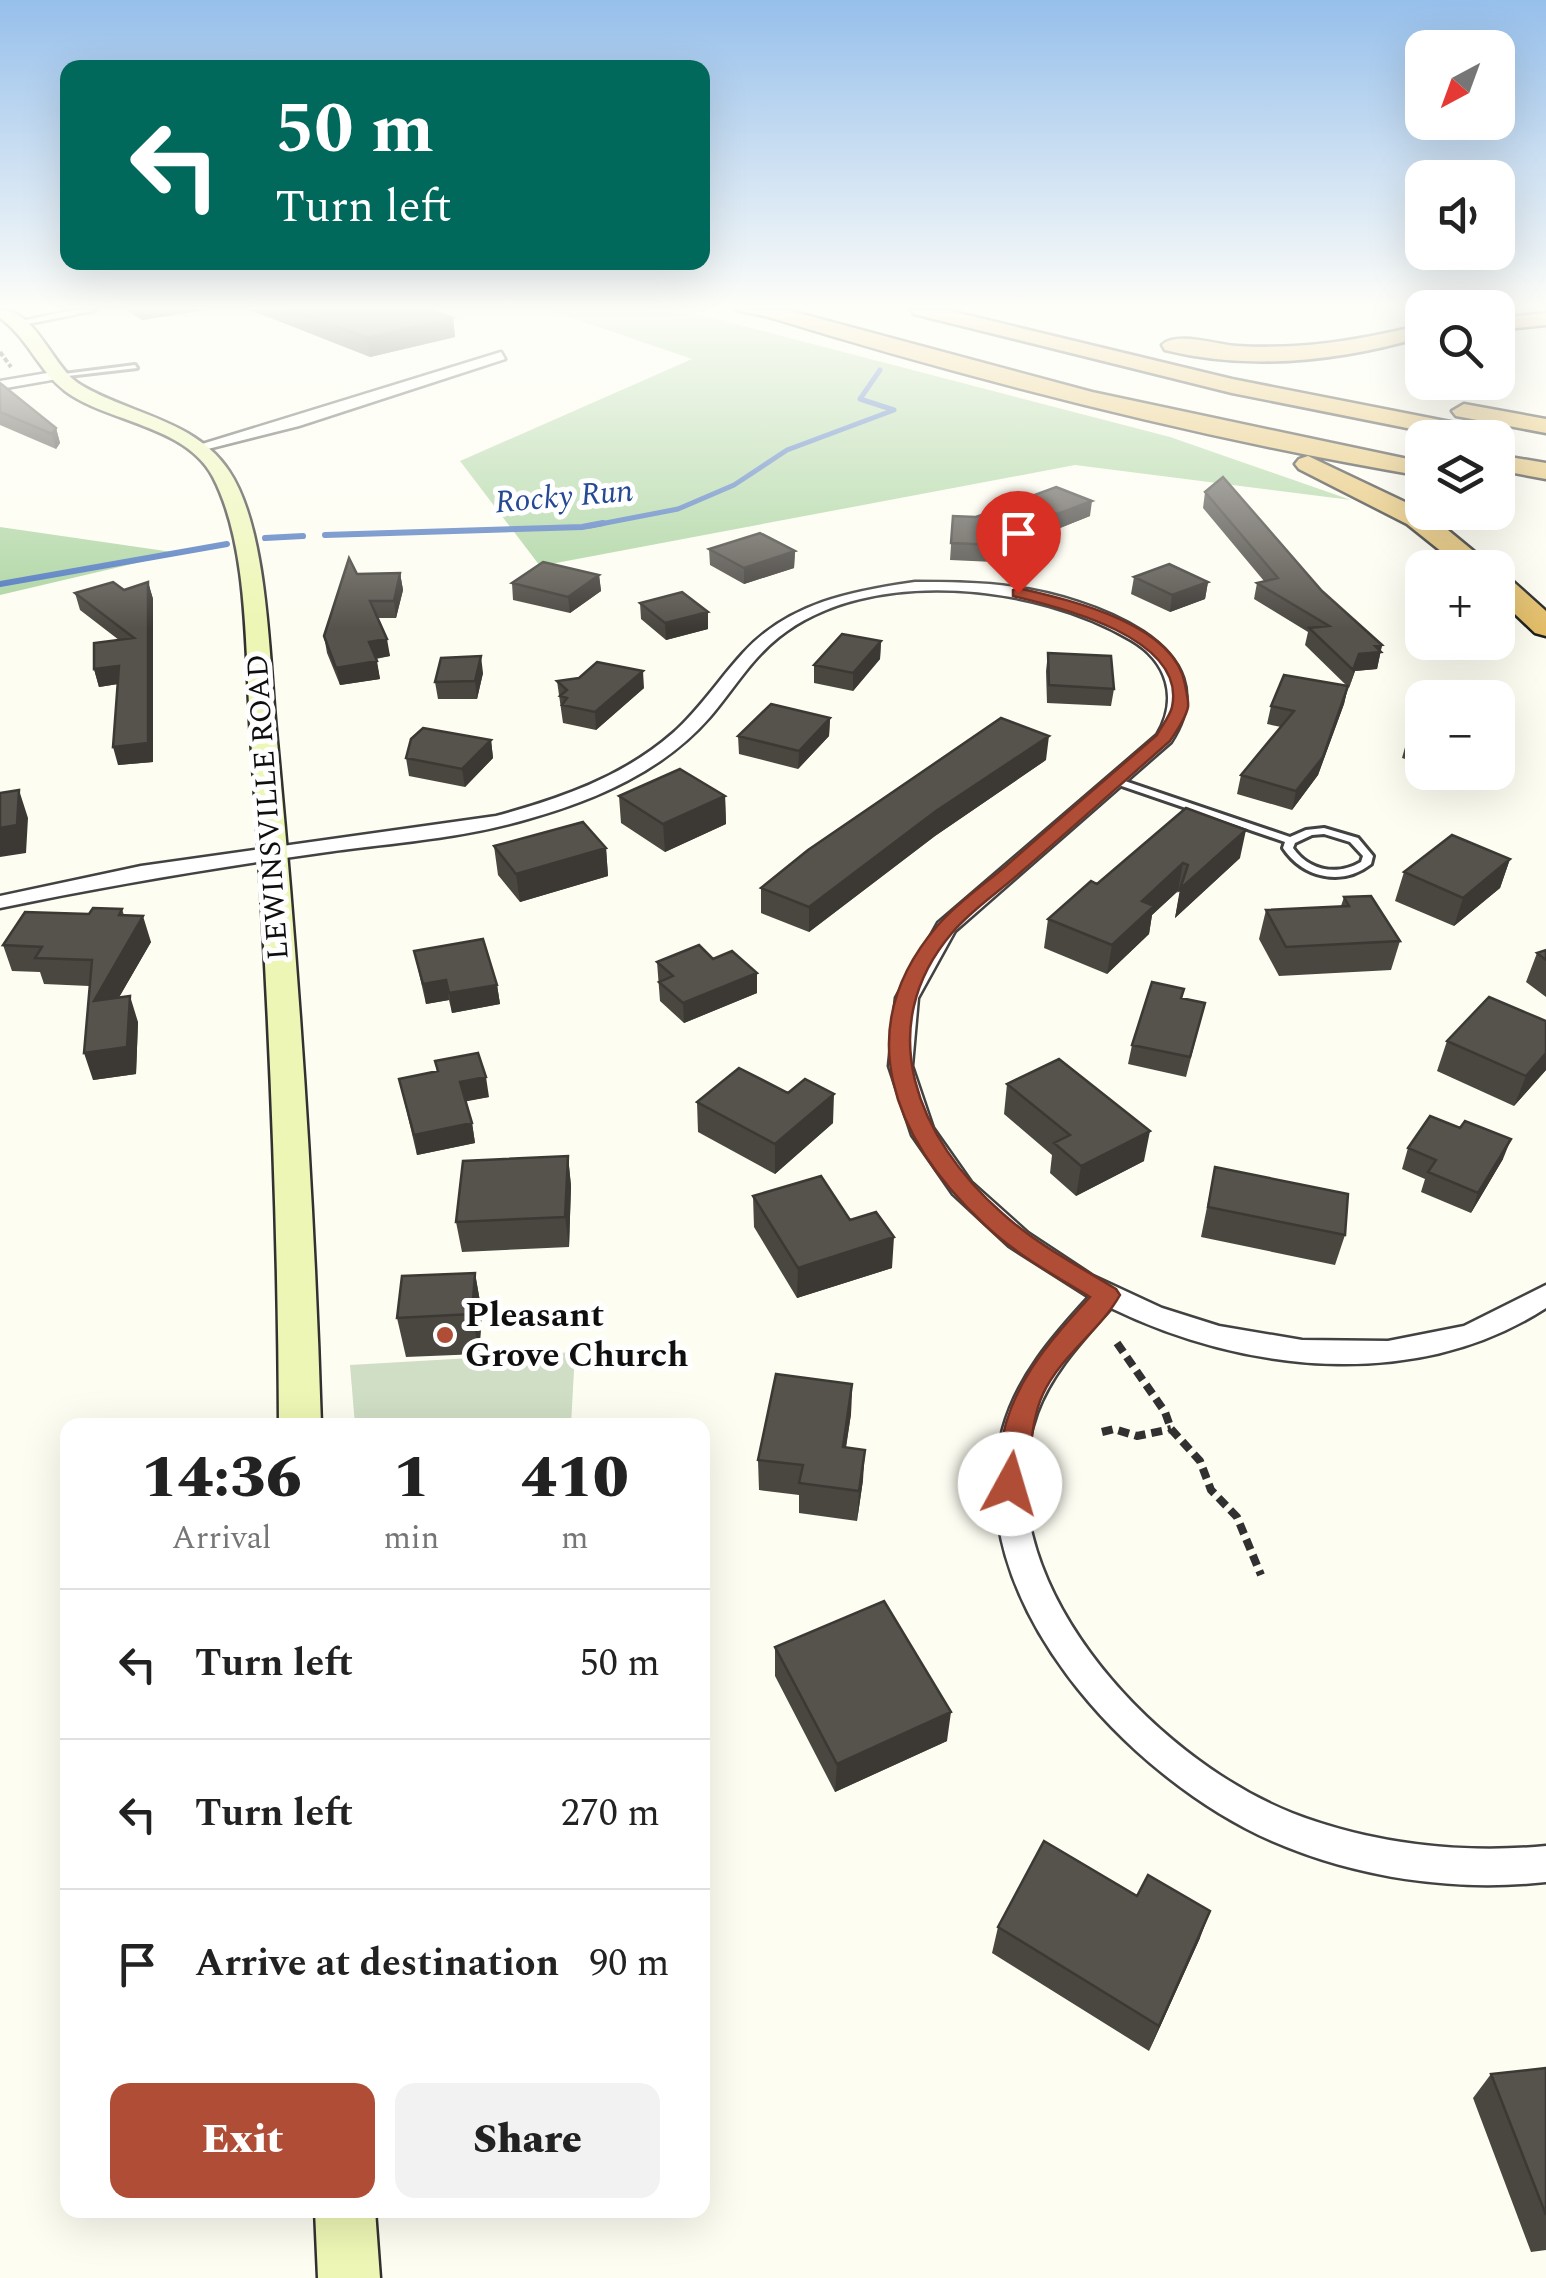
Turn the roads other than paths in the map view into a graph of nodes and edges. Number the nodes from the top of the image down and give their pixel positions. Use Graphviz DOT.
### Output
graph roads {
  1 [pos="136,416"];
  2 [pos="315,416"];
  3 [pos="1141,416"];
  4 [pos="1177,416"];
  5 [pos="1271,416"];
  6 [pos="1494,416"];
  7 [pos="1546,426"];
  8 [pos="1515,441"];
  9 [pos="1405,444"];
  10 [pos="1546,446"];
  11 [pos="196,448"];
  12 [pos="1405,464"];
  13 [pos="1515,465"];
  14 [pos="1546,471"];
  15 [pos="1515,486"];
  16 [pos="1546,492"];
  17 [pos="1457,550"];
  18 [pos="1515,599"];
  19 [pos="1546,627"];
  20 [pos="1113,780"];
  21 [pos="1291,841"];
  22 [pos="272,854"];
  23 [pos="0,902"];
  24 [pos="1107,1295"];
  25 [pos="1546,1296"];
  26 [pos="300,1418"];
  27 [pos="1546,1864"];
  28 [pos="345,2218"];
  29 [pos="349,2278"];
  1 -- 11 [label="main road, LEWINSVILLE ROAD"];
  2 -- 11 [label="street"];
  3 -- 17 [label="highway"];
  4 -- 12 [label="highway"];
  5 -- 9 [label="highway"];
  6 -- 7 [label="highway"];
  8 -- 10 [label="highway"];
  11 -- 22 [label="main road, LEWINSVILLE ROAD"];
  13 -- 14 [label="highway"];
  15 -- 16 [label="highway"];
  18 -- 19 [label="highway"];
  20 -- 21 [label="lane"];
  20 -- 22 [label="street"];
  20 -- 24 [label="street"];
  21 -- 21 [label="lane"];
  22 -- 23 [label="street"];
  22 -- 26 [label="main road, LEWINSVILLE ROAD"];
  24 -- 25 [label="street"];
  24 -- 27 [label="street"];
  28 -- 29 [label="main road"];
}
